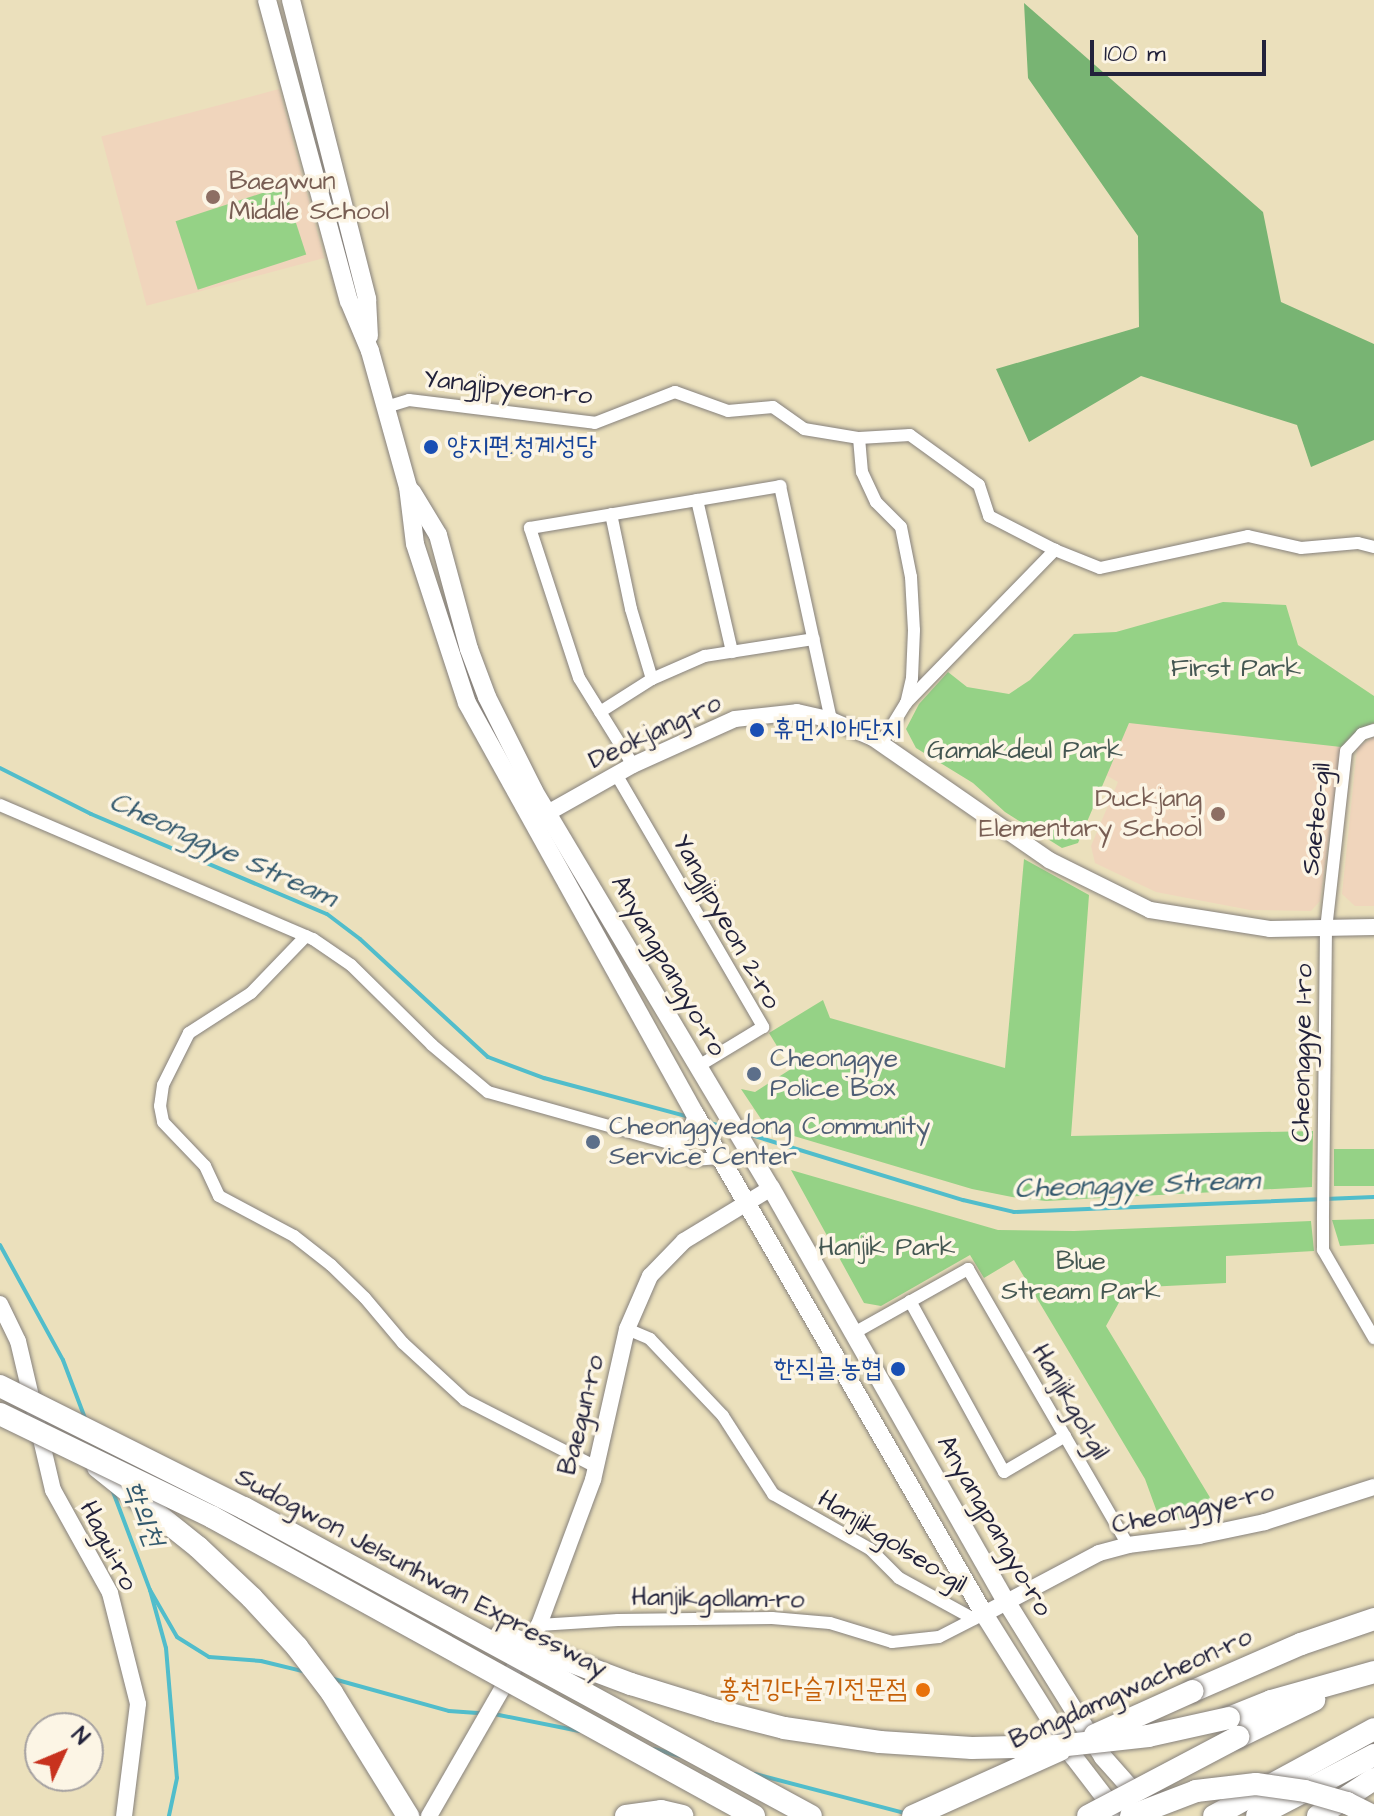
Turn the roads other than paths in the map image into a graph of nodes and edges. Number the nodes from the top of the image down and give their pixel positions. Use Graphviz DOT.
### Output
graph roads {
  1 [pos="267,0"];
  2 [pos="291,0"];
  3 [pos="370,351"];
  4 [pos="386,407"];
  5 [pos="859,438"];
  6 [pos="697,500"];
  7 [pos="611,514"];
  8 [pos="1374,547"];
  9 [pos="1055,550"];
  10 [pos="814,639"];
  11 [pos="732,652"];
  12 [pos="652,679"];
  13 [pos="906,703"];
  14 [pos="600,712"];
  15 [pos="831,720"];
  16 [pos="1374,730"];
  17 [pos="881,744"];
  18 [pos="633,765"];
  19 [pos="616,774"];
  20 [pos="0,805"];
  21 [pos="540,817"];
  22 [pos="1374,927"];
  23 [pos="1326,928"];
  24 [pos="306,936"];
  25 [pos="697,1067"];
  26 [pos="695,1114"];
  27 [pos="673,1144"];
  28 [pos="719,1156"];
  29 [pos="771,1188"];
  30 [pos="746,1202"];
  31 [pos="910,1301"];
  32 [pos="0,1304"];
  33 [pos="627,1329"];
  34 [pos="854,1333"];
  35 [pos="1374,1338"];
  36 [pos="0,1386"];
  37 [pos="0,1414"];
  38 [pos="1065,1436"];
  39 [pos="76,1450"];
  40 [pos="596,1467"];
  41 [pos="1374,1487"];
  42 [pos="1128,1545"];
  43 [pos="1006,1601"];
  44 [pos="419,1604"];
  45 [pos="979,1616"];
  46 [pos="1374,1619"];
  47 [pos="539,1625"];
  48 [pos="1368,1674"];
  49 [pos="1233,1727"];
  50 [pos="1374,1729"];
  51 [pos="1374,1755"];
  52 [pos="1374,1779"];
  53 [pos="407,1814"];
  54 [pos="124,1816"];
  55 [pos="429,1816"];
  56 [pos="626,1816"];
  57 [pos="682,1816"];
  58 [pos="754,1816"];
  59 [pos="811,1816"];
  60 [pos="913,1816"];
  61 [pos="1088,1816"];
  62 [pos="1119,1816"];
  63 [pos="1131,1816"];
  64 [pos="1156,1816"];
  65 [pos="1214,1816"];
  66 [pos="1257,1816"];
  67 [pos="1318,1816"];
  68 [pos="1373,1816"];
  1 -- 3 [label="main road, Anyangpangyo-ro"];
  2 -- 3 [label="main road, Anyangpangyo-ro"];
  3 -- 4 [label="main road, Anyangpangyo-ro"];
  4 -- 5 [label="street, Yangjipyeon-ro"];
  4 -- 21 [label="main road, Anyangpangyo-ro"];
  5 -- 9 [label="street, Yangjipyeon-ro"];
  5 -- 13 [label="street"];
  6 -- 7 [label="street"];
  6 -- 10 [label="street"];
  6 -- 11 [label="street"];
  7 -- 12 [label="street"];
  7 -- 14 [label="street"];
  8 -- 9 [label="street, Yangjipyeon-ro"];
  9 -- 13 [label="street"];
  10 -- 11 [label="street"];
  10 -- 15 [label="street"];
  11 -- 12 [label="street"];
  12 -- 14 [label="street"];
  13 -- 17 [label="street"];
  14 -- 18 [label="street"];
  15 -- 17 [label="street, Deokjang-ro"];
  15 -- 18 [label="street, Deokjang-ro"];
  16 -- 23 [label="street, Saeteo-gil"];
  17 -- 23 [label="street, Deokjang-ro"];
  18 -- 19 [label="street, Deokjang-ro"];
  19 -- 21 [label="street, Deokjang-ro"];
  19 -- 25 [label="street, Yangjipyeon 2-ro"];
  20 -- 24 [label="street"];
  21 -- 25 [label="main road, Anyangpangyo-ro"];
  21 -- 26 [label="main road, Anyangpangyo-ro"];
  22 -- 23 [label="street, Deokjang-ro"];
  23 -- 35 [label="street, Cheonggye 1-ro"];
  24 -- 27 [label="street"];
  24 -- 40 [label="street"];
  25 -- 29 [label="main road, Anyangpangyo-ro"];
  26 -- 27 [label="street"];
  26 -- 28 [label="main road, Anyangpangyo-ro"];
  27 -- 28 [label="street"];
  28 -- 30 [label="main road, Anyangpangyo-ro"];
  29 -- 30 [label="street, Baegun-ro"];
  29 -- 34 [label="main road, Anyangpangyo-ro"];
  30 -- 33 [label="street, Baegun-ro"];
  30 -- 45 [label="main road, Anyangpangyo-ro"];
  31 -- 34 [label="street, Hanjikgol-gil"];
  31 -- 38 [label="street, Hanjikgol-gil"];
  31 -- 38 [label="street"];
  32 -- 54 [label="street, Hagui-ro"];
  33 -- 40 [label="street, Baegun-ro"];
  33 -- 45 [label="street, Hanjikgolseo-gil"];
  34 -- 43 [label="main road, Anyangpangyo-ro"];
  36 -- 44 [label="highway, Sudogwon Je1sunhwan Expressway, bridge"];
  37 -- 39 [label="highway, Sudogwon Je1sunhwan Expressway, bridge"];
  38 -- 42 [label="street, Hanjikgol-gil"];
  39 -- 53 [label="highway, bridge"];
  39 -- 58 [label="highway, Sudogwon Je1sunhwan Expressway, bridge"];
  40 -- 47 [label="street, Baegun-ro"];
  41 -- 42 [label="street, Cheonggye-ro"];
  42 -- 43 [label="street, Cheonggye-ro"];
  43 -- 45 [label="street, Cheonggye-ro"];
  43 -- 64 [label="main road, Anyangpangyo-ro"];
  44 -- 49 [label="highway, bridge"];
  44 -- 59 [label="highway, Sudogwon Je1sunhwan Expressway, bridge"];
  45 -- 47 [label="street, Hanjikgollam-ro"];
  45 -- 62 [label="main road, Anyangpangyo-ro"];
  46 -- 60 [label="highway, Bongdamgwacheon-ro, bridge"];
  47 -- 55 [label="street, Baegun-ro"];
  48 -- 49 [label="highway"];
  49 -- 61 [label="highway, bridge"];
  50 -- 65 [label="highway"];
  51 -- 66 [label="highway"];
  52 -- 67 [label="highway"];
  56 -- 57 [label="highway"];
  63 -- 68 [label="highway, bridge"];
}
